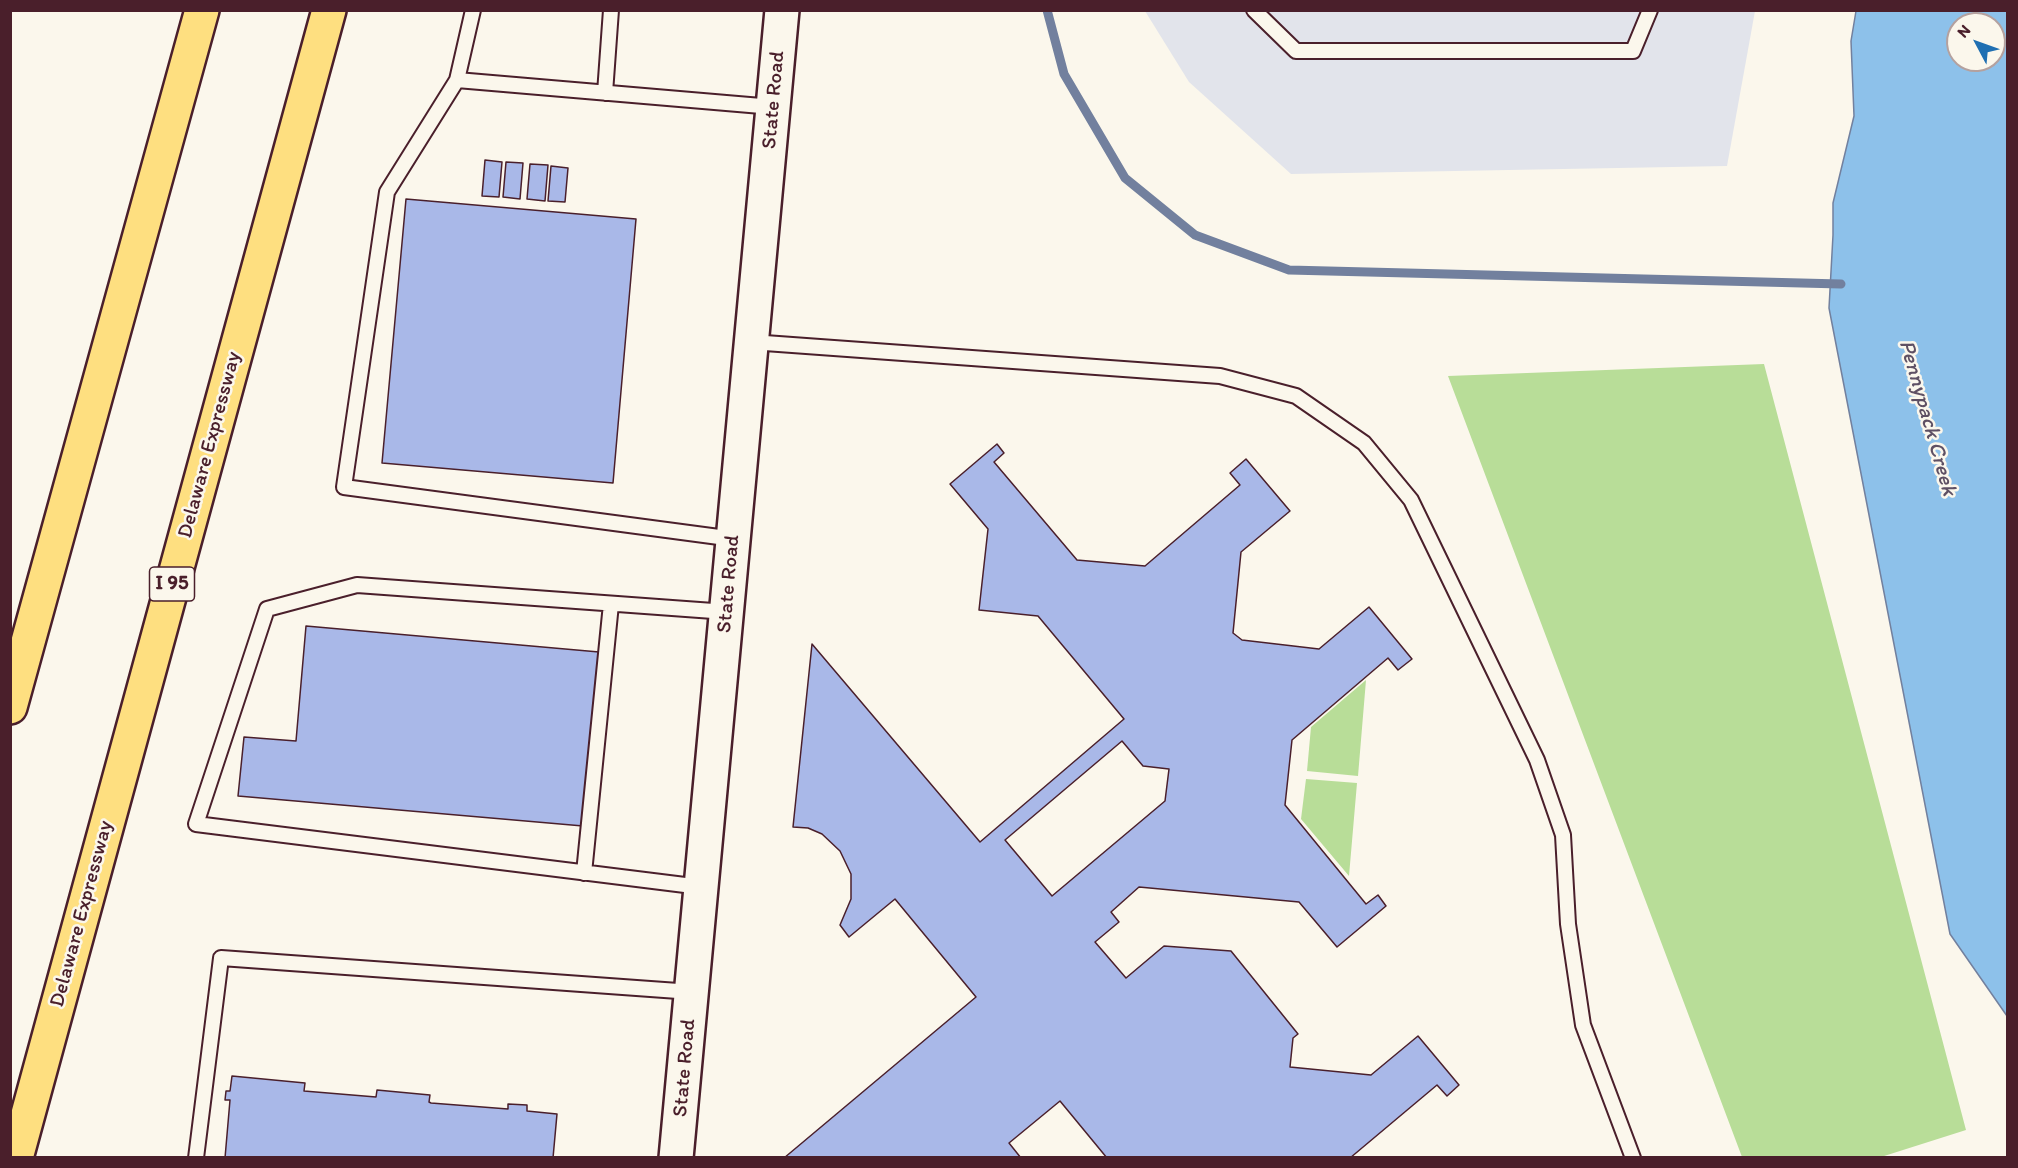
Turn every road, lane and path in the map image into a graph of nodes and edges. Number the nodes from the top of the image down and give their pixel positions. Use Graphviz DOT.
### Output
graph roads {
  1 [pos="202,10"];
  2 [pos="329,10"];
  3 [pos="473,10"];
  4 [pos="611,10"];
  5 [pos="782,10"];
  6 [pos="1254,10"];
  7 [pos="1650,10"];
  8 [pos="457,80"];
  9 [pos="605,93"];
  10 [pos="773,107"];
  11 [pos="752,342"];
  12 [pos="734,539"];
  13 [pos="611,604"];
  14 [pos="727,612"];
  15 [pos="10,707"];
  16 [pos="584,873"];
  17 [pos="701,887"];
  18 [pos="692,992"];
  19 [pos="16,1158"];
  20 [pos="196,1158"];
  21 [pos="676,1158"];
  22 [pos="1633,1158"];
  1 -- 15 [label="highway"];
  2 -- 19 [label="highway, Delaware Expressway / I 95"];
  3 -- 8 [label="lane"];
  4 -- 9 [label="lane"];
  5 -- 10 [label="main road, State Road"];
  6 -- 7 [label="lane"];
  8 -- 9 [label="lane"];
  8 -- 12 [label="lane"];
  9 -- 10 [label="lane"];
  10 -- 11 [label="main road, State Road"];
  11 -- 12 [label="main road, State Road"];
  11 -- 22 [label="lane"];
  12 -- 14 [label="main road, State Road"];
  13 -- 14 [label="lane"];
  13 -- 16 [label="lane"];
  13 -- 16 [label="lane"];
  14 -- 17 [label="main road, State Road"];
  16 -- 17 [label="lane"];
  17 -- 18 [label="main road, State Road"];
  18 -- 20 [label="lane"];
  18 -- 21 [label="main road, State Road"];
}
